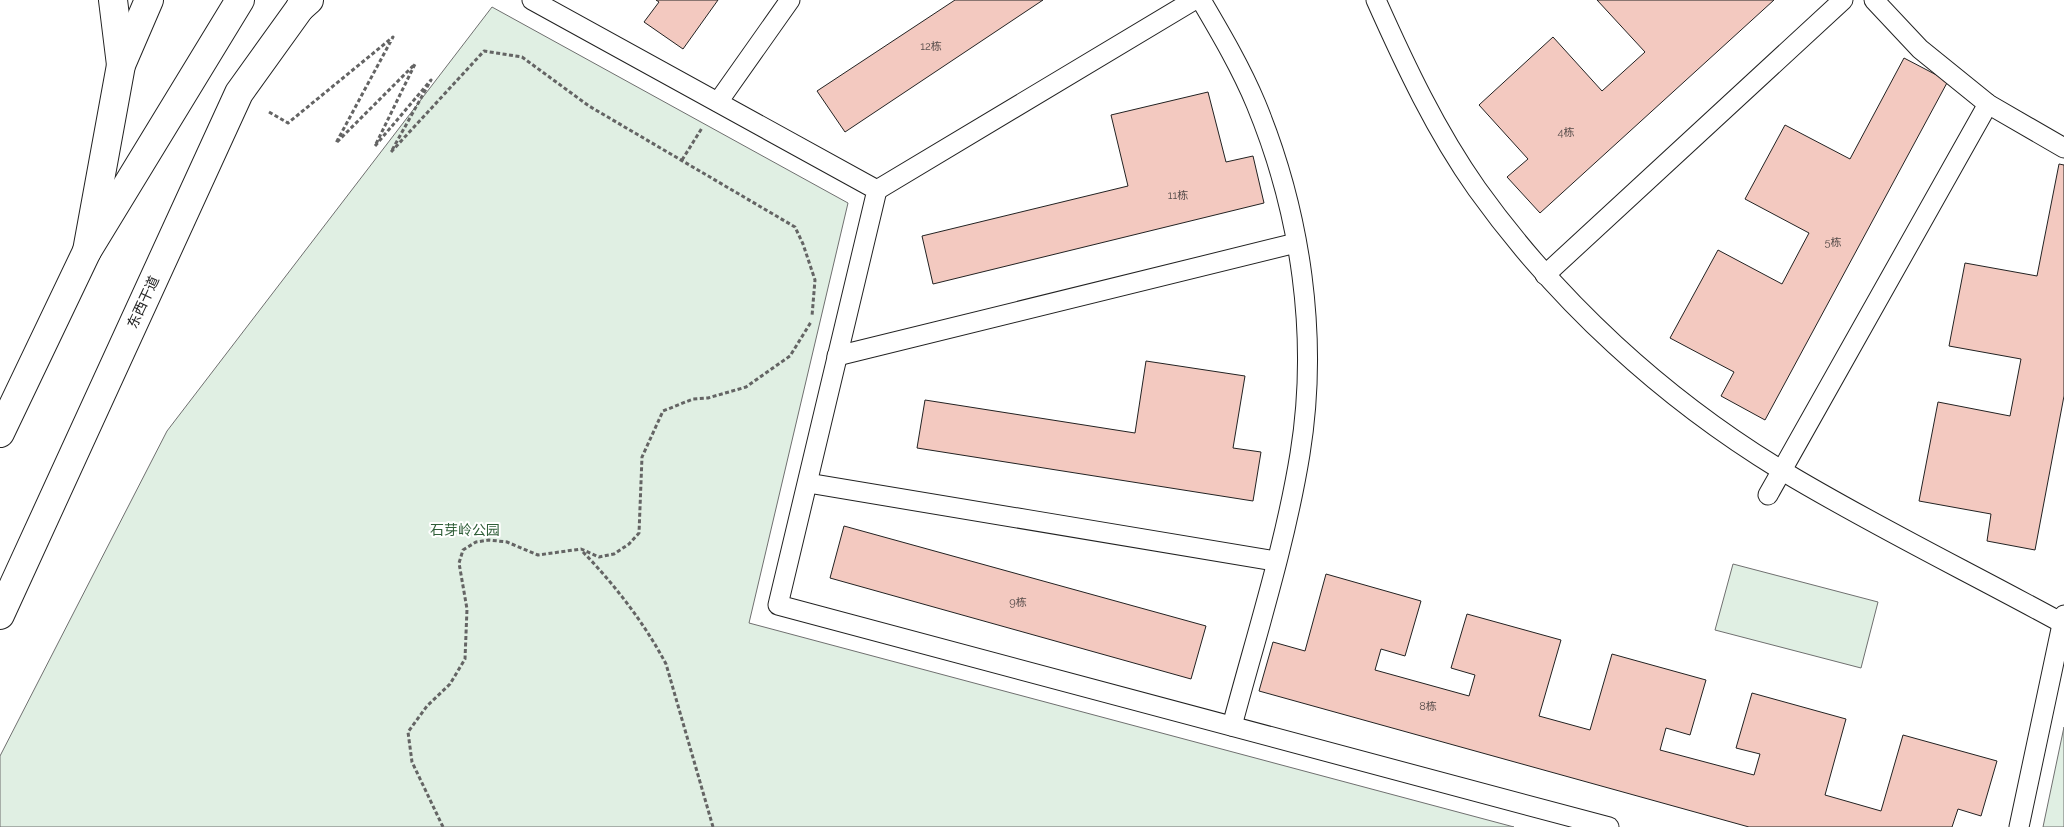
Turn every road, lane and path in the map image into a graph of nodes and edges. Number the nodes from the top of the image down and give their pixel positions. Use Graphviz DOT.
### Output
graph roads {
  1 [pos="113,0"];
  2 [pos="148,0"];
  3 [pos="240,0"];
  4 [pos="532,0"];
  5 [pos="790,0"];
  6 [pos="1194,0"];
  7 [pos="1201,0"];
  8 [pos="1376,0"];
  9 [pos="1843,0"];
  10 [pos="1874,0"];
  11 [pos="304,3"];
  12 [pos="120,65"];
  13 [pos="718,102"];
  14 [pos="1988,104"];
  15 [pos="288,124"];
  16 [pos="2064,148"];
  17 [pos="877,190"];
  18 [pos="1296,243"];
  19 [pos="87,251"];
  20 [pos="1546,275"];
  21 [pos="837,356"];
  22 [pos="0,433"];
  23 [pos="808,483"];
  24 [pos="1768,495"];
  25 [pos="581,549"];
  26 [pos="1276,561"];
  27 [pos="0,615"];
  28 [pos="2063,619"];
  29 [pos="1232,726"];
  30 [pos="444,827"];
  31 [pos="713,827"];
  32 [pos="1609,827"];
  33 [pos="2019,827"];
  1 -- 12 [label="main road"];
  2 -- 12 [label="main road"];
  3 -- 19 [label="main road"];
  4 -- 13 [label="lane"];
  5 -- 13 [label="lane"];
  6 -- 17 [label="lane"];
  7 -- 18 [label="lane"];
  8 -- 20 [label="lane"];
  9 -- 20 [label="lane"];
  10 -- 14 [label="lane"];
  11 -- 27 [label="main road, 东西干道"];
  12 -- 19 [label="main road"];
  13 -- 17 [label="lane"];
  14 -- 16 [label="lane"];
  14 -- 24 [label="lane"];
  15 -- 25 [label="path"];
  17 -- 21 [label="lane"];
  18 -- 21 [label="lane"];
  18 -- 26 [label="lane"];
  19 -- 22 [label="main road"];
  20 -- 28 [label="lane"];
  21 -- 23 [label="lane"];
  23 -- 26 [label="lane"];
  23 -- 29 [label="lane"];
  25 -- 30 [label="path"];
  25 -- 31 [label="path"];
  26 -- 29 [label="lane"];
  28 -- 33 [label="lane"];
  29 -- 32 [label="lane"];
}
